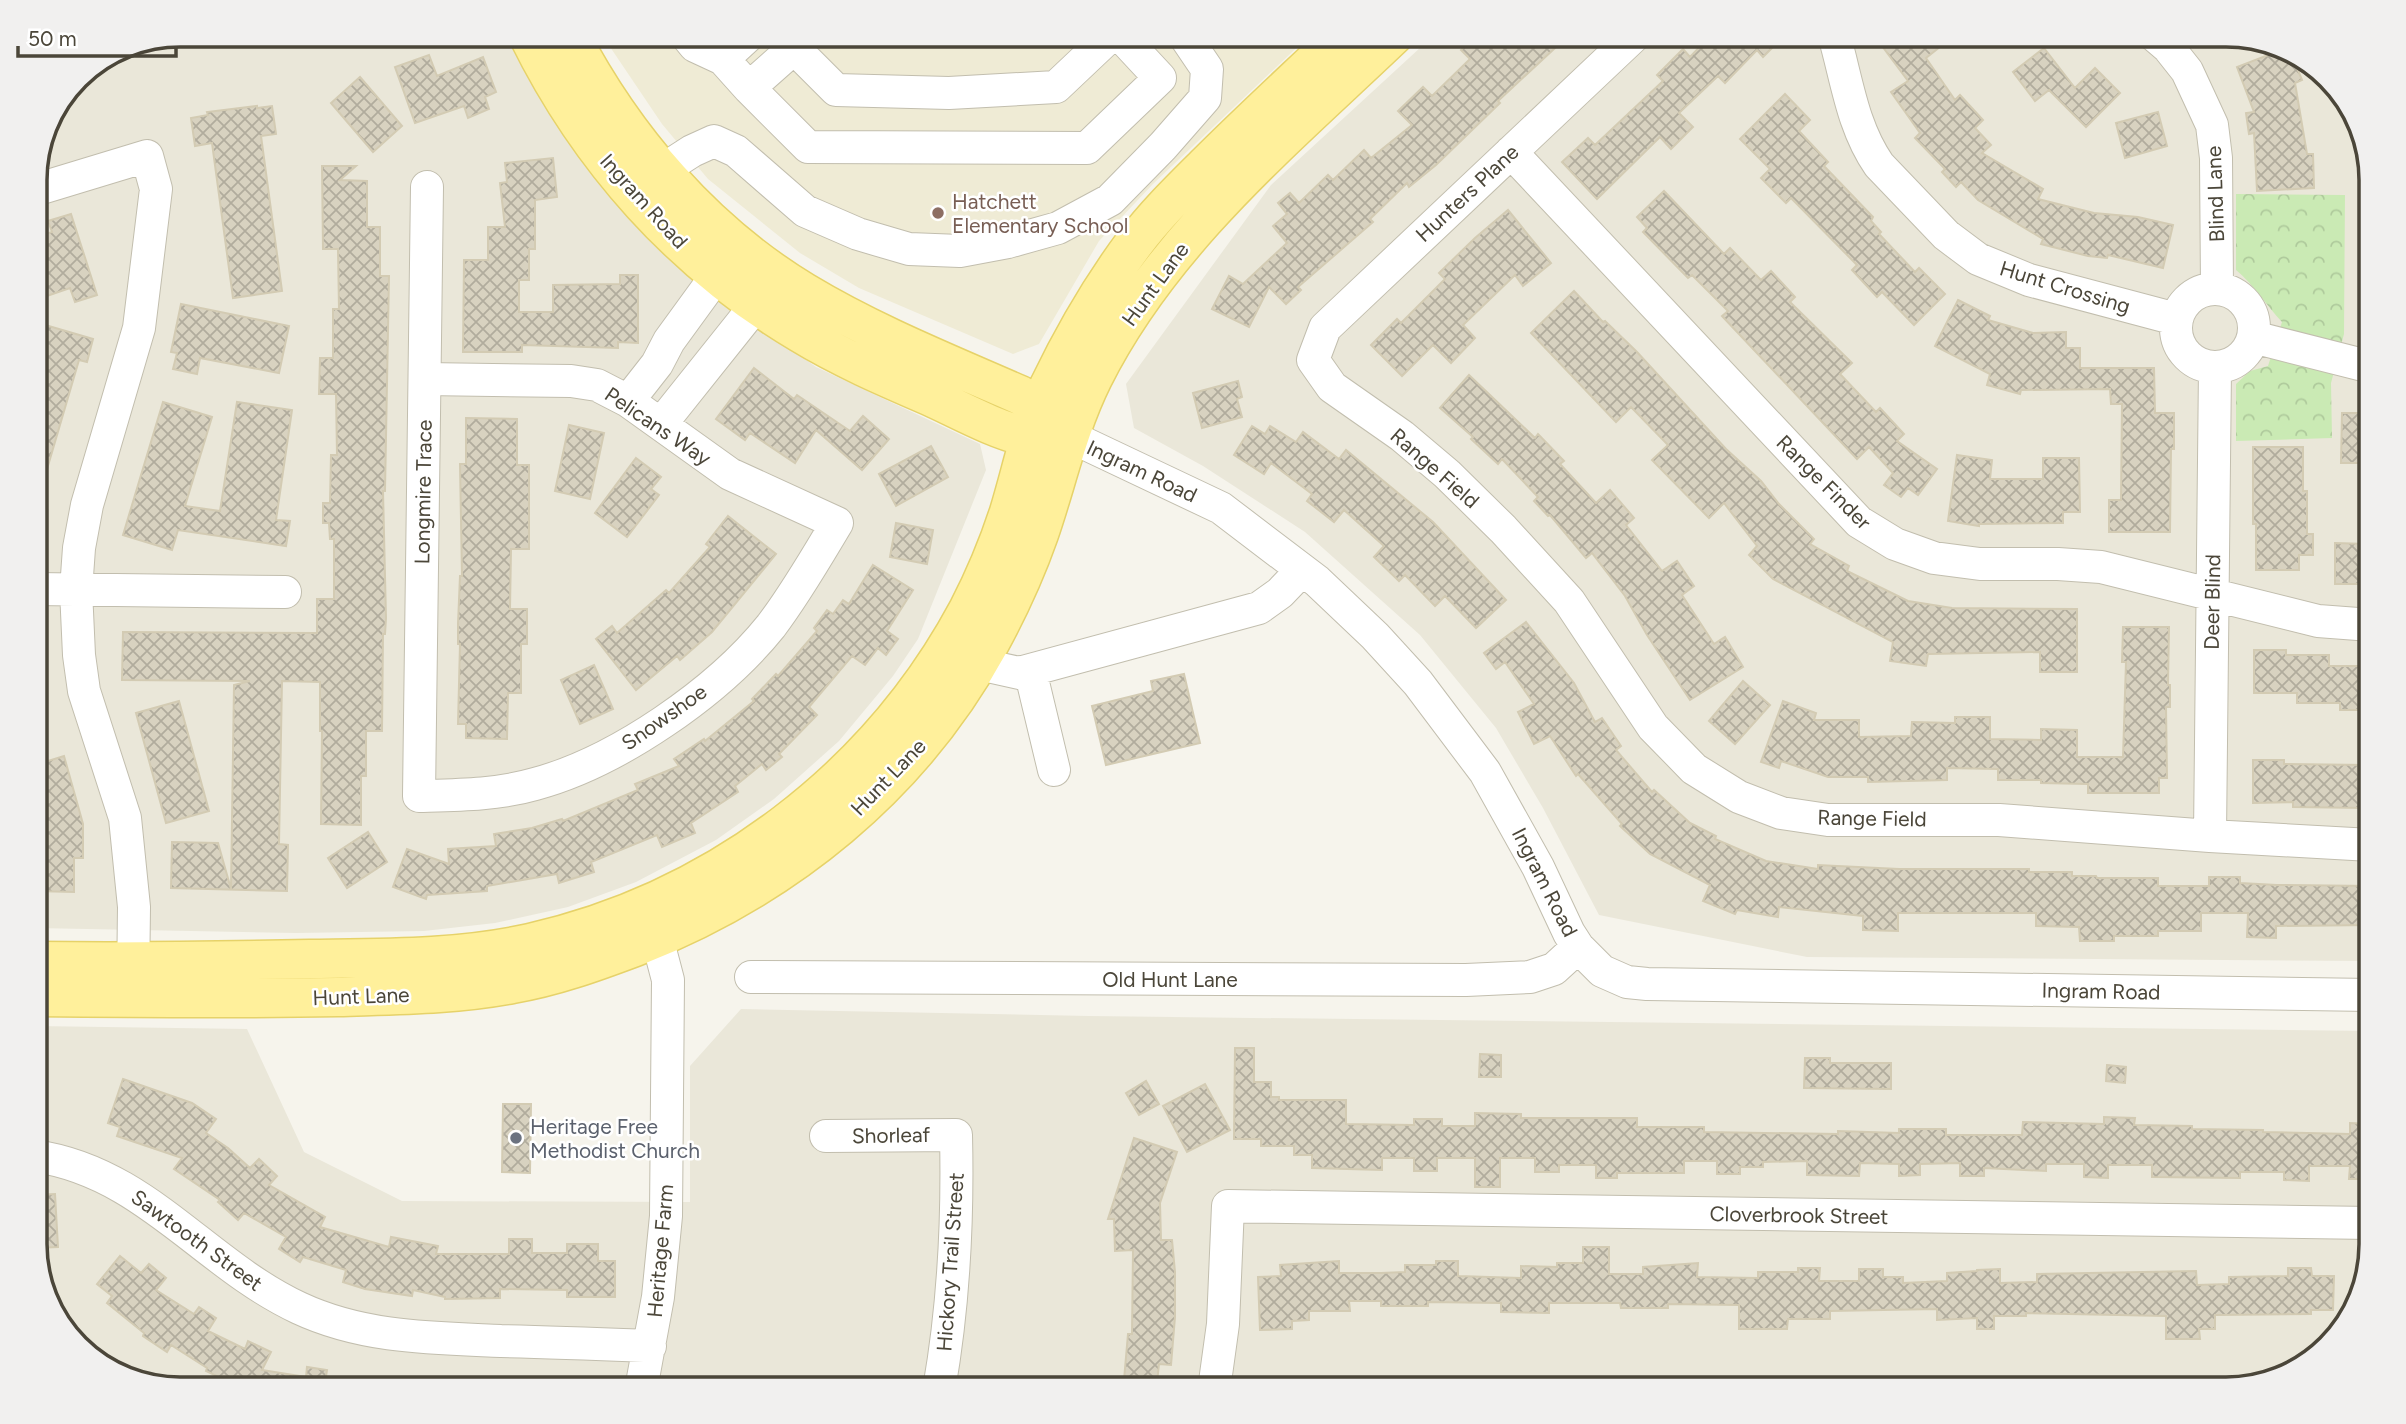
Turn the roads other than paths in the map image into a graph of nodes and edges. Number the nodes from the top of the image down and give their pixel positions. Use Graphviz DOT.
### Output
graph roads {
  1 [pos="1329,47"];
  2 [pos="1381,47"];
  3 [pos="1622,47"];
  4 [pos="1836,47"];
  5 [pos="2168,47"];
  6 [pos="535,48"];
  7 [pos="554,48"];
  8 [pos="577,48"];
  9 [pos="699,48"];
  10 [pos="735,48"];
  11 [pos="1098,48"];
  12 [pos="1132,48"];
  13 [pos="1192,48"];
  14 [pos="723,59"];
  15 [pos="750,88"];
  16 [pos="1511,152"];
  17 [pos="660,170"];
  18 [pos="48,186"];
  19 [pos="427,187"];
  20 [pos="718,275"];
  21 [pos="2217,288"];
  22 [pos="756,304"];
  23 [pos="2176,319"];
  24 [pos="2253,337"];
  25 [pos="662,354"];
  26 [pos="1313,360"];
  27 [pos="2358,364"];
  28 [pos="2215,368"];
  29 [pos="425,379"];
  30 [pos="697,379"];
  31 [pos="628,401"];
  32 [pos="1035,422"];
  33 [pos="662,425"];
  34 [pos="1069,436"];
  35 [pos="837,523"];
  36 [pos="1302,570"];
  37 [pos="48,589"];
  38 [pos="76,590"];
  39 [pos="285,592"];
  40 [pos="2212,595"];
  41 [pos="2358,624"];
  42 [pos="980,659"];
  43 [pos="1030,670"];
  44 [pos="1054,770"];
  45 [pos="419,796"];
  46 [pos="2210,836"];
  47 [pos="2359,844"];
  48 [pos="650,922"];
  49 [pos="1578,947"];
  50 [pos="48,964"];
  51 [pos="751,977"];
  52 [pos="133,980"];
  53 [pos="48,995"];
  54 [pos="2359,995"];
  55 [pos="956,1135"];
  56 [pos="826,1136"];
  57 [pos="48,1159"];
  58 [pos="2359,1223"];
  59 [pos="650,1346"];
  60 [pos="644,1377"];
  61 [pos="941,1377"];
  62 [pos="1216,1377"];
  1 -- 32 [label="main road, Hunt Lane"];
  2 -- 34 [label="main road, Hunt Lane"];
  3 -- 16 [label="street, Hunters Plane"];
  4 -- 23 [label="street, Hunt Crossing"];
  5 -- 21 [label="street, Blind Lane"];
  6 -- 20 [label="main road, Ingram Road"];
  7 -- 17 [label="main road"];
  8 -- 17 [label="main road, Ingram Road"];
  9 -- 14 [label="street"];
  10 -- 14 [label="street"];
  11 -- 15 [label="street"];
  12 -- 15 [label="street"];
  13 -- 17 [label="street"];
  14 -- 15 [label="street"];
  16 -- 26 [label="street, Hunters Plane"];
  16 -- 40 [label="street, Range Finder"];
  17 -- 32 [label="main road, Ingram Road"];
  18 -- 38 [label="street"];
  19 -- 29 [label="street, Longmire Trace"];
  20 -- 22 [label="main road, Ingram Road"];
  20 -- 25 [label="street"];
  21 -- 23 [label="street"];
  21 -- 24 [label="street"];
  22 -- 30 [label="street"];
  22 -- 32 [label="main road, Ingram Road"];
  23 -- 28 [label="street"];
  24 -- 27 [label="street"];
  24 -- 28 [label="street"];
  25 -- 30 [label="street"];
  25 -- 31 [label="street"];
  26 -- 46 [label="street, Range Field"];
  28 -- 40 [label="street, Deer Blind"];
  29 -- 31 [label="street, Pelicans Way"];
  29 -- 45 [label="street, Longmire Trace"];
  30 -- 33 [label="street"];
  31 -- 33 [label="street, Pelicans Way"];
  32 -- 34 [label="main road, Ingram Road"];
  32 -- 48 [label="main road, Hunt Lane"];
  33 -- 35 [label="street, Pelicans Way"];
  34 -- 36 [label="street, Ingram Road"];
  34 -- 42 [label="main road, Hunt Lane"];
  35 -- 45 [label="street, Snowshoe"];
  36 -- 43 [label="street"];
  36 -- 49 [label="street, Ingram Road"];
  37 -- 38 [label="street"];
  38 -- 39 [label="street"];
  38 -- 52 [label="street"];
  40 -- 41 [label="street, Range Finder"];
  40 -- 46 [label="street, Deer Blind"];
  42 -- 43 [label="street"];
  42 -- 48 [label="main road, Hunt Lane"];
  43 -- 44 [label="street"];
  46 -- 47 [label="street, Range Field"];
  48 -- 52 [label="main road, Hunt Lane"];
  48 -- 59 [label="street, Heritage Farm"];
  49 -- 51 [label="street, Old Hunt Lane"];
  49 -- 54 [label="street, Ingram Road"];
  50 -- 52 [label="main road, Hunt Lane"];
  52 -- 53 [label="main road, Hunt Lane"];
  55 -- 56 [label="street, Shorleaf"];
  55 -- 61 [label="street, Hickory Trail Street"];
  57 -- 59 [label="street, Sawtooth Street"];
  58 -- 62 [label="street, Cloverbrook Street"];
  59 -- 60 [label="street, Heritage Farm"];
}
